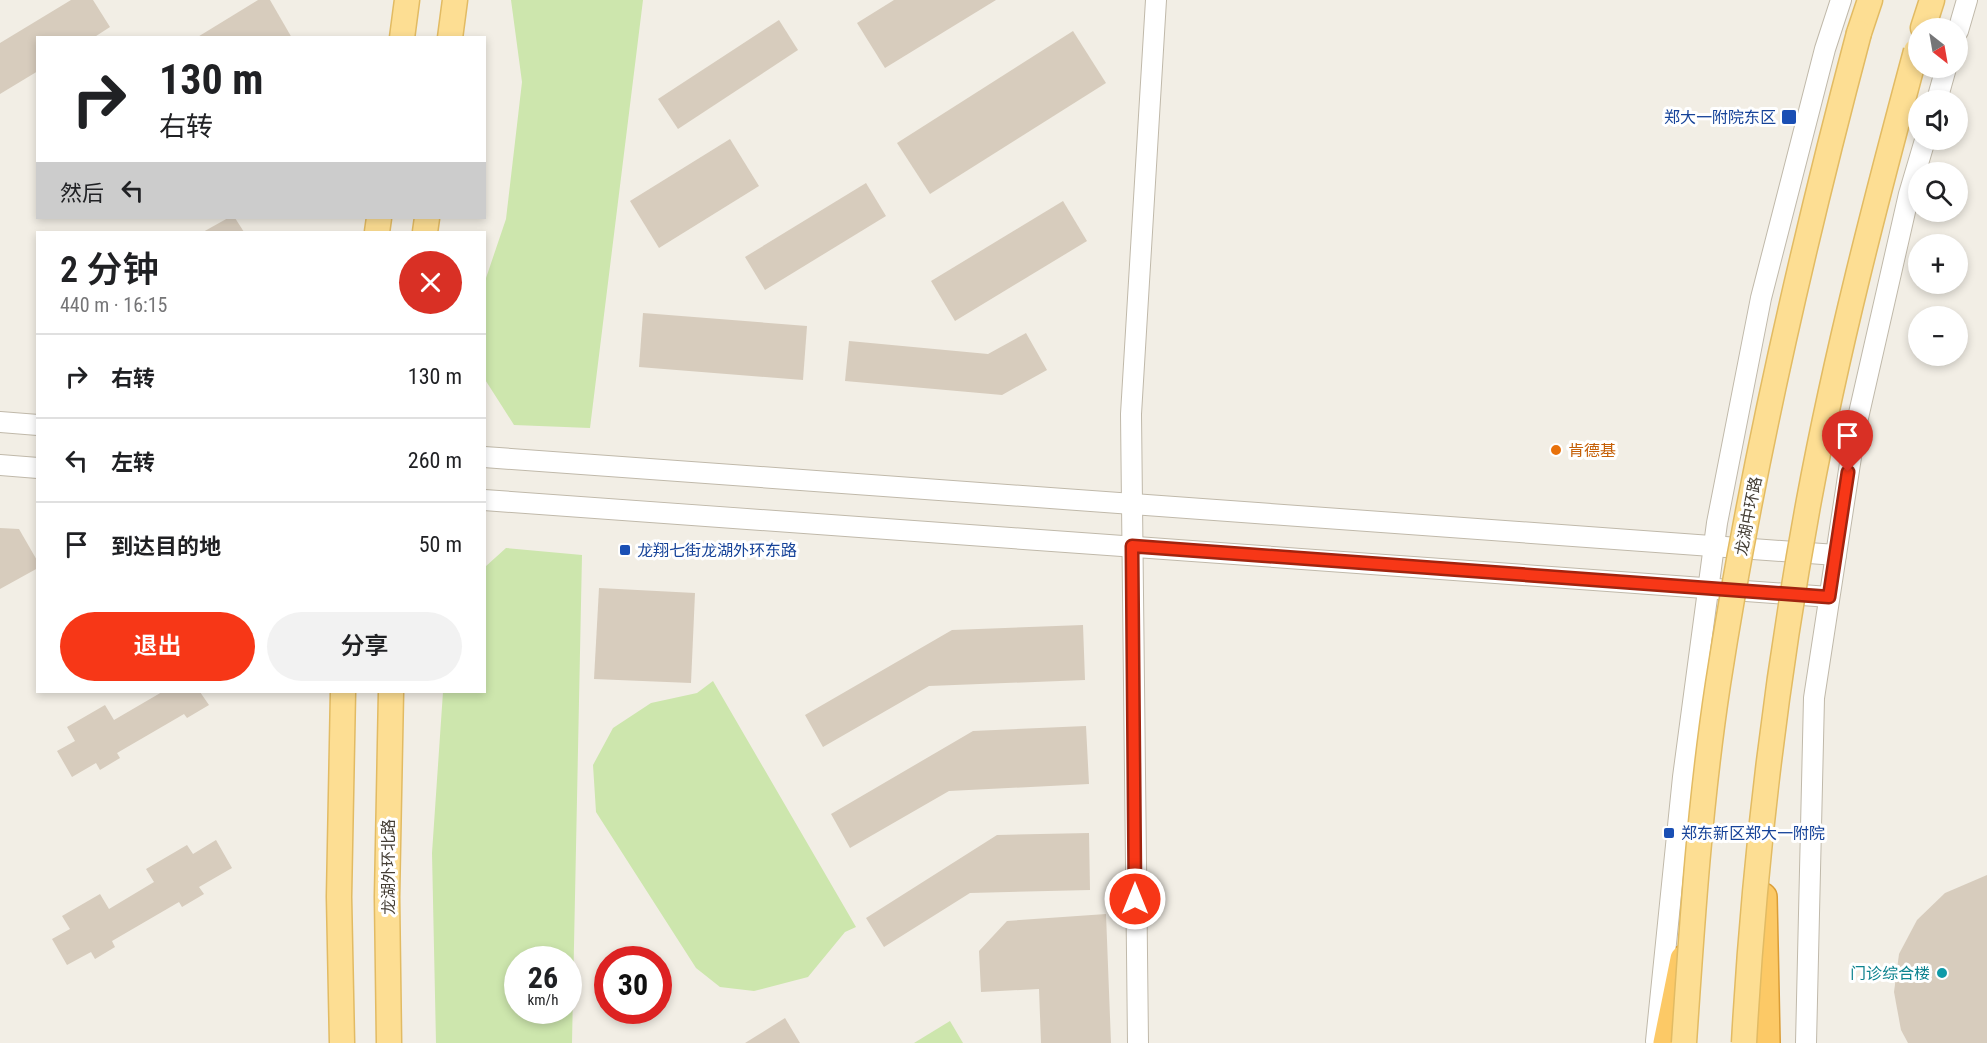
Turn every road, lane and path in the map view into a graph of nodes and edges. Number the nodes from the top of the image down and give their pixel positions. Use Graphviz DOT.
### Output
graph roads {
  1 [pos="407,0"];
  2 [pos="455,0"];
  3 [pos="1156,0"];
  4 [pos="1841,0"];
  5 [pos="1870,0"];
  6 [pos="1932,0"];
  7 [pos="1967,0"];
  8 [pos="1926,18"];
  9 [pos="1962,18"];
  10 [pos="402,36"];
  11 [pos="450,36"];
  12 [pos="1909,78"];
  13 [pos="1922,150"];
  14 [pos="0,422"];
  15 [pos="36,425"];
  16 [pos="486,457"];
  17 [pos="0,465"];
  18 [pos="36,468"];
  19 [pos="486,500"];
  20 [pos="1132,504"];
  21 [pos="1132,546"];
  22 [pos="1714,546"];
  23 [pos="1836,555"];
  24 [pos="1708,588"];
  25 [pos="1829,597"];
  26 [pos="343,693"];
  27 [pos="391,693"];
  28 [pos="1762,830"];
  29 [pos="1691,926"];
  30 [pos="342,1043"];
  31 [pos="389,1043"];
  32 [pos="1138,1043"];
  33 [pos="1656,1043"];
  34 [pos="1667,1043"];
  35 [pos="1684,1043"];
  36 [pos="1744,1043"];
  37 [pos="1766,1043"];
  38 [pos="1806,1043"];
  1 -- 10 [label="main road"];
  2 -- 11 [label="main road"];
  3 -- 20 [label="street"];
  4 -- 22 [label="street"];
  5 -- 29 [label="main road, 龙湖中环路, bridge"];
  6 -- 8 [label="main road"];
  7 -- 9 [label="street"];
  12 -- 28 [label="main road, bridge"];
  13 -- 23 [label="street"];
  14 -- 15 [label="street"];
  16 -- 20 [label="street"];
  17 -- 18 [label="street"];
  19 -- 21 [label="street"];
  20 -- 21 [label="street"];
  20 -- 22 [label="street"];
  21 -- 24 [label="street"];
  21 -- 32 [label="street"];
  22 -- 23 [label="street"];
  22 -- 24 [label="street"];
  23 -- 25 [label="street"];
  24 -- 25 [label="street"];
  24 -- 33 [label="street"];
  25 -- 38 [label="street"];
  26 -- 30 [label="main road"];
  27 -- 31 [label="main road, 龙湖外环北路"];
  28 -- 36 [label="main road, bridge"];
  28 -- 37 [label="highway, bridge"];
  29 -- 34 [label="highway, bridge"];
  29 -- 35 [label="main road, 龙湖中环路, bridge"];
}
